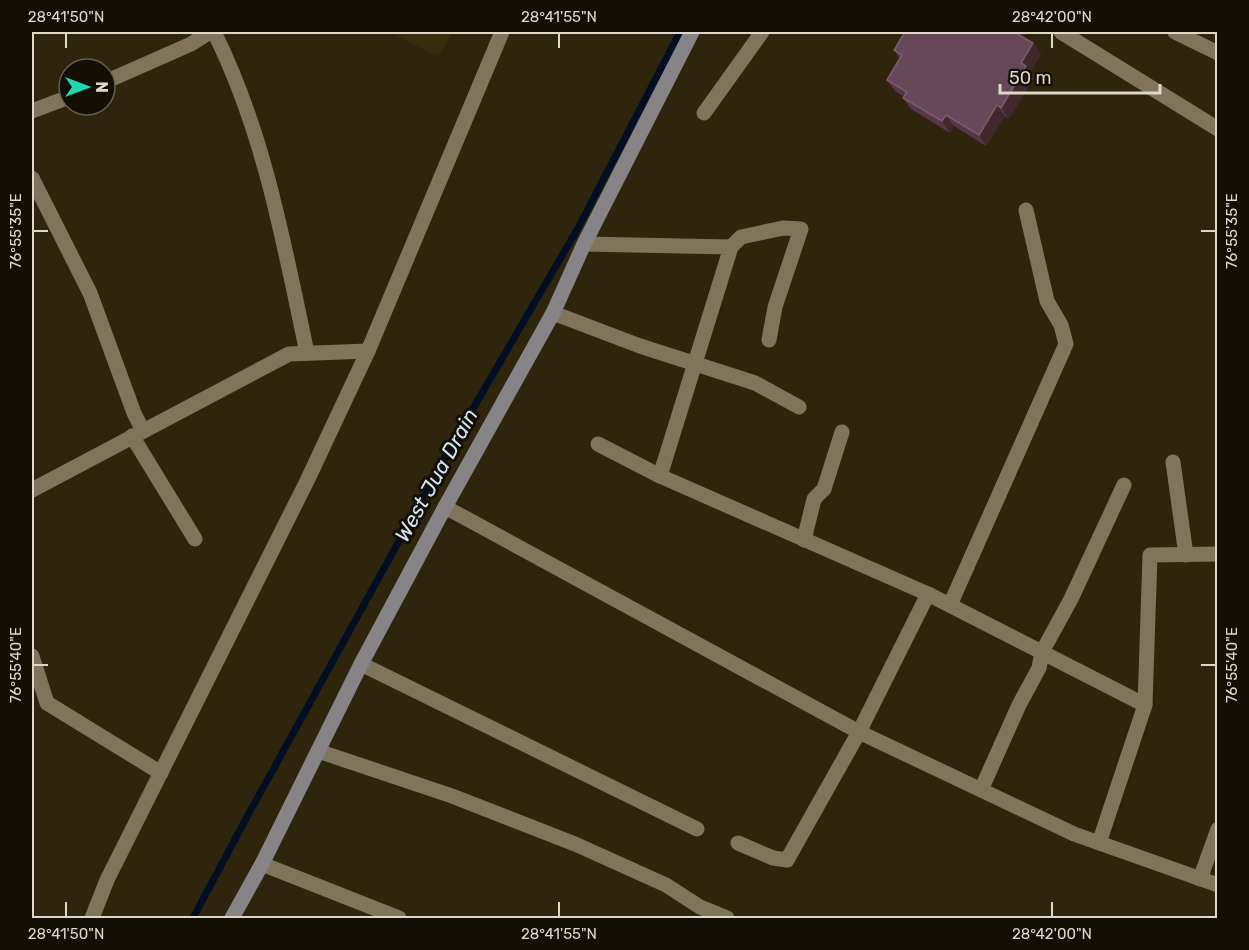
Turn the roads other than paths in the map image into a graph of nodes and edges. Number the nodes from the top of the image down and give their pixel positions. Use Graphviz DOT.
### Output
graph roads {
  1 [pos="212,32"];
  2 [pos="502,32"];
  3 [pos="692,32"];
  4 [pos="762,32"];
  5 [pos="1061,32"];
  6 [pos="1175,32"];
  7 [pos="1218,53"];
  8 [pos="117,77"];
  9 [pos="57,102"];
  10 [pos="32,111"];
  11 [pos="704,112"];
  12 [pos="1218,129"];
  13 [pos="32,178"];
  14 [pos="1026,210"];
  15 [pos="584,244"];
  16 [pos="730,247"];
  17 [pos="553,313"];
  18 [pos="768,340"];
  19 [pos="368,351"];
  20 [pos="307,353"];
  21 [pos="695,363"];
  22 [pos="799,407"];
  23 [pos="842,432"];
  24 [pos="138,434"];
  25 [pos="598,444"];
  26 [pos="1173,462"];
  27 [pos="660,476"];
  28 [pos="1124,485"];
  29 [pos="32,490"];
  30 [pos="445,507"];
  31 [pos="195,539"];
  32 [pos="804,540"];
  33 [pos="1218,554"];
  34 [pos="1186,555"];
  35 [pos="927,594"];
  36 [pos="950,605"];
  37 [pos="1042,652"];
  38 [pos="32,657"];
  39 [pos="361,664"];
  40 [pos="1145,705"];
  41 [pos="859,732"];
  42 [pos="318,751"];
  43 [pos="161,773"];
  44 [pos="981,790"];
  45 [pos="697,829"];
  46 [pos="1218,829"];
  47 [pos="738,843"];
  48 [pos="1099,843"];
  49 [pos="262,864"];
  50 [pos="1200,879"];
  51 [pos="1218,885"];
  52 [pos="92,918"];
  53 [pos="232,918"];
  54 [pos="399,918"];
  55 [pos="727,918"];
  1 -- 8 [label="street"];
  1 -- 20 [label="street"];
  2 -- 19 [label="street"];
  3 -- 15 [label="main road"];
  4 -- 11 [label="street"];
  5 -- 12 [label="street"];
  6 -- 7 [label="street"];
  9 -- 10 [label="street"];
  13 -- 24 [label="street"];
  14 -- 36 [label="street"];
  15 -- 16 [label="street"];
  15 -- 17 [label="main road"];
  16 -- 18 [label="street"];
  16 -- 21 [label="street"];
  17 -- 21 [label="street"];
  17 -- 30 [label="main road"];
  19 -- 20 [label="street"];
  19 -- 43 [label="street"];
  20 -- 24 [label="street"];
  21 -- 22 [label="street"];
  21 -- 27 [label="street"];
  23 -- 32 [label="street"];
  24 -- 29 [label="street"];
  24 -- 31 [label="street"];
  25 -- 27 [label="street"];
  26 -- 34 [label="street"];
  27 -- 32 [label="street"];
  28 -- 37 [label="street"];
  30 -- 39 [label="main road"];
  30 -- 41 [label="street"];
  32 -- 35 [label="street"];
  33 -- 34 [label="street"];
  34 -- 40 [label="street"];
  35 -- 36 [label="street"];
  35 -- 41 [label="street"];
  36 -- 37 [label="street"];
  37 -- 40 [label="street"];
  37 -- 44 [label="street"];
  38 -- 43 [label="street"];
  39 -- 42 [label="main road"];
  39 -- 45 [label="street"];
  40 -- 48 [label="street"];
  41 -- 44 [label="street"];
  41 -- 47 [label="street"];
  42 -- 49 [label="main road"];
  42 -- 55 [label="street"];
  43 -- 52 [label="street"];
  44 -- 48 [label="street"];
  46 -- 50 [label="street"];
  48 -- 50 [label="street"];
  49 -- 53 [label="main road"];
  49 -- 54 [label="street"];
  50 -- 51 [label="street"];
}
